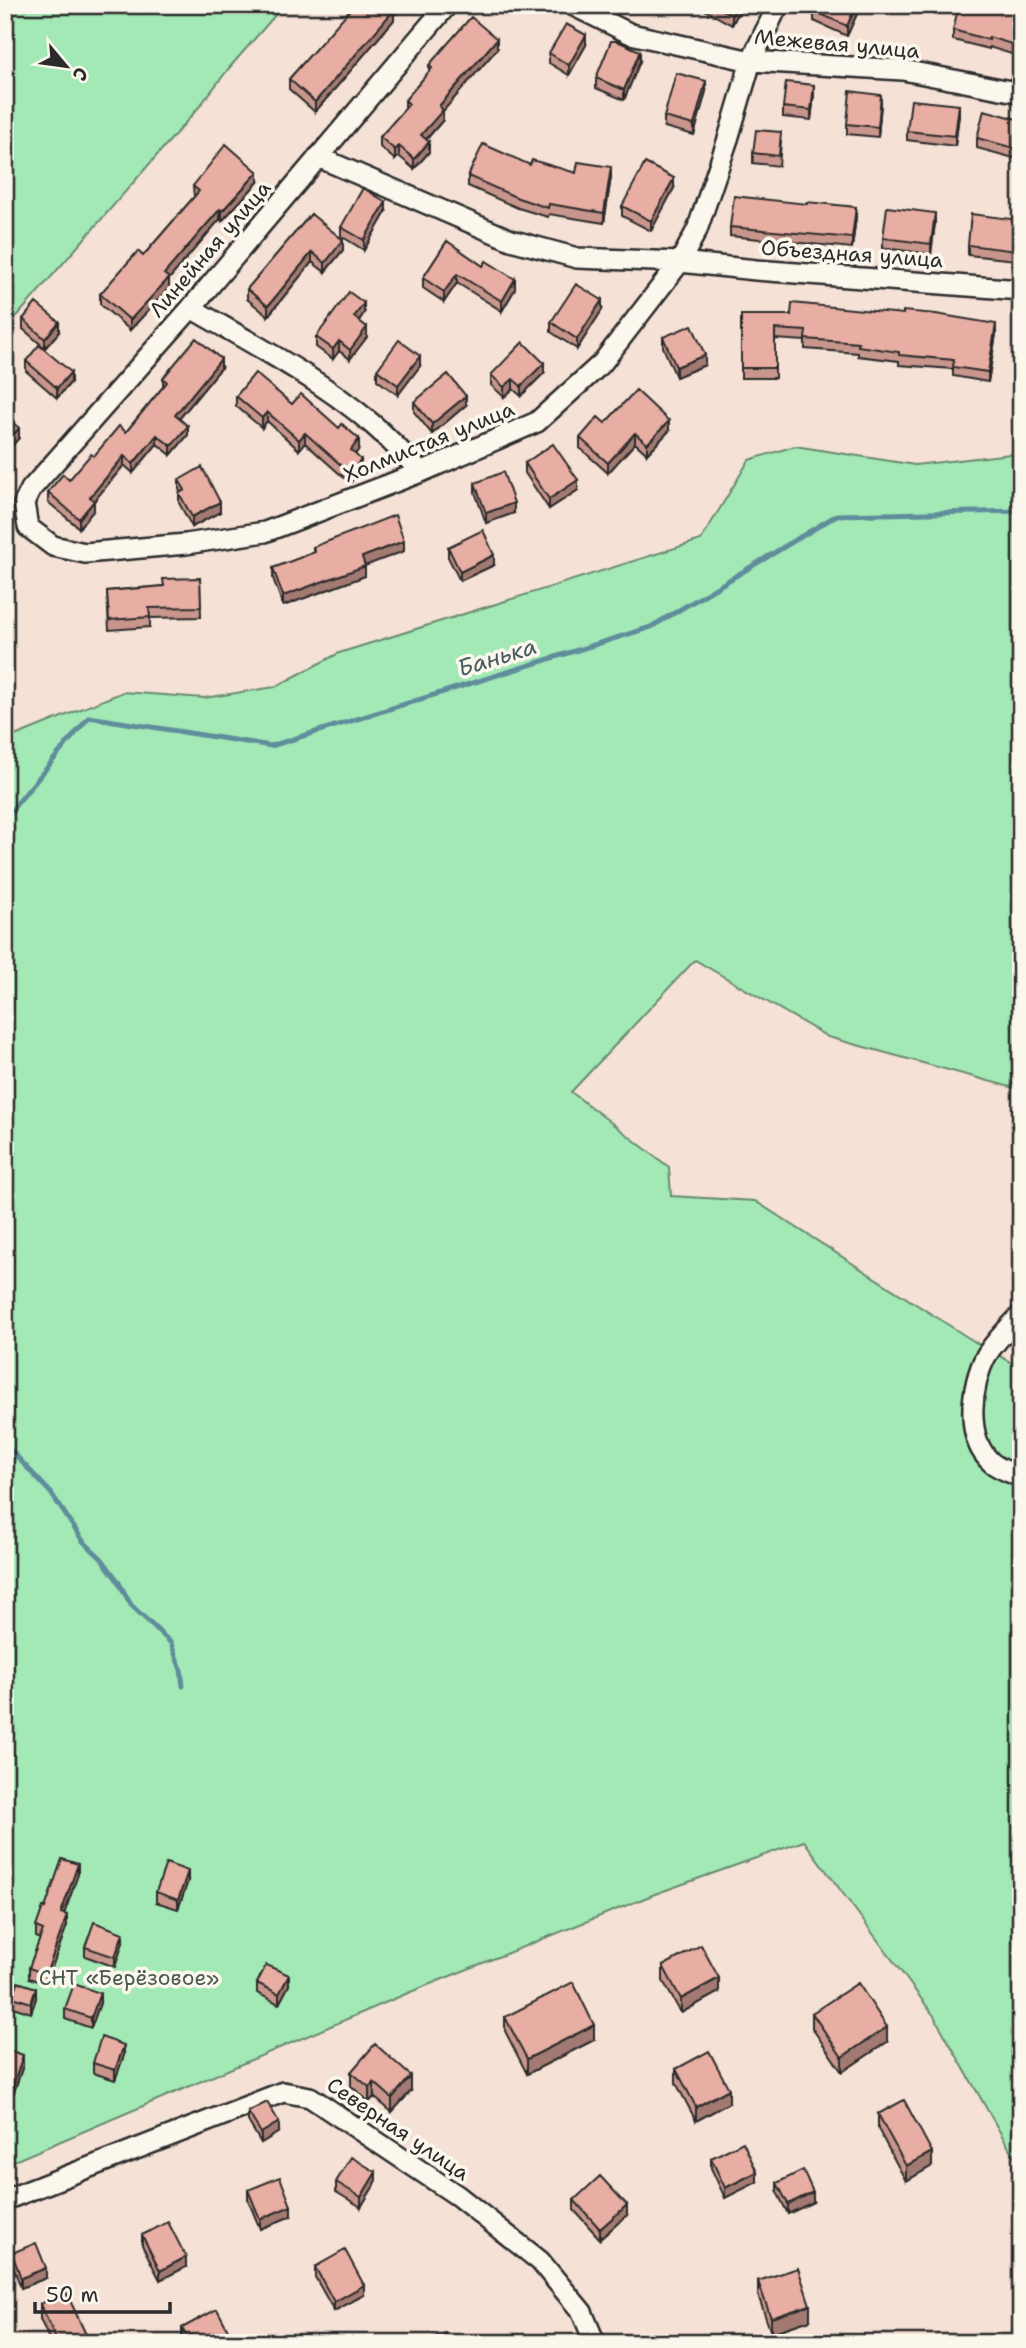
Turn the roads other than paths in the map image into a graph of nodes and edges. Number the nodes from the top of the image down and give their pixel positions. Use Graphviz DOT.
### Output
graph roads {
  1 [pos="447,5"];
  2 [pos="572,5"];
  3 [pos="778,5"];
  4 [pos="751,61"];
  5 [pos="1021,93"];
  6 [pos="318,158"];
  7 [pos="680,262"];
  8 [pos="1021,290"];
  9 [pos="191,308"];
  10 [pos="421,472"];
  11 [pos="28,527"];
  12 [pos="1021,1315"];
  13 [pos="1021,1477"];
  14 [pos="5,2200"];
  15 [pos="595,2343"];
  1 -- 6 [label="street, Линейная улица"];
  2 -- 4 [label="street, Межевая улица"];
  3 -- 4 [label="street, Холмистая улица"];
  4 -- 5 [label="street, Межевая улица"];
  4 -- 7 [label="street, Холмистая улица"];
  6 -- 7 [label="street, Объездная улица"];
  6 -- 9 [label="street, Линейная улица"];
  7 -- 8 [label="street, Объездная улица"];
  7 -- 10 [label="street, Холмистая улица"];
  9 -- 10 [label="street"];
  9 -- 11 [label="street, Линейная улица"];
  10 -- 11 [label="street, Холмистая улица"];
  12 -- 13 [label="street"];
  14 -- 15 [label="street, Северная улица"];
}
